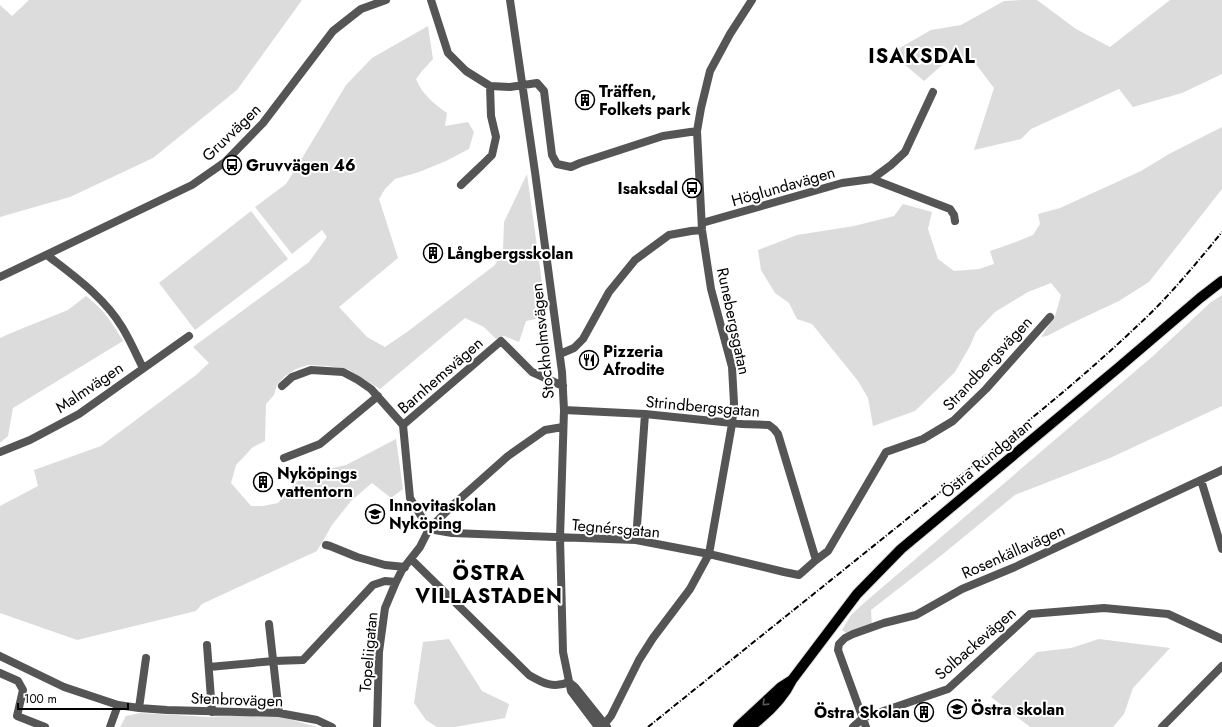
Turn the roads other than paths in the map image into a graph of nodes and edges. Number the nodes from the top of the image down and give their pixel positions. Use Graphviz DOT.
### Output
graph roads {
  1 [pos="386,0"];
  2 [pos="431,0"];
  3 [pos="510,0"];
  4 [pos="752,0"];
  5 [pos="522,84"];
  6 [pos="490,86"];
  7 [pos="933,92"];
  8 [pos="697,131"];
  9 [pos="872,179"];
  10 [pos="461,186"];
  11 [pos="955,221"];
  12 [pos="702,226"];
  13 [pos="47,255"];
  14 [pos="0,277"];
  15 [pos="1222,281"];
  16 [pos="1050,317"];
  17 [pos="188,336"];
  18 [pos="560,354"];
  19 [pos="143,368"];
  20 [pos="282,386"];
  21 [pos="563,386"];
  22 [pos="378,396"];
  23 [pos="564,410"];
  24 [pos="645,414"];
  25 [pos="732,424"];
  26 [pos="403,425"];
  27 [pos="563,427"];
  28 [pos="0,452"];
  29 [pos="284,458"];
  30 [pos="1222,470"];
  31 [pos="1201,480"];
  32 [pos="429,528"];
  33 [pos="560,538"];
  34 [pos="636,540"];
  35 [pos="326,545"];
  36 [pos="1222,549"];
  37 [pos="709,554"];
  38 [pos="411,559"];
  39 [pos="816,560"];
  40 [pos="404,567"];
  41 [pos="396,582"];
  42 [pos="269,624"];
  43 [pos="1222,639"];
  44 [pos="207,645"];
  45 [pos="0,656"];
  46 [pos="146,658"];
  47 [pos="274,661"];
  48 [pos="1222,666"];
  49 [pos="209,667"];
  50 [pos="0,673"];
  51 [pos="792,680"];
  52 [pos="569,682"];
  53 [pos="118,705"];
  54 [pos="139,708"];
  55 [pos="212,712"];
  56 [pos="279,713"];
  57 [pos="863,718"];
  58 [pos="603,726"];
  59 [pos="45,727"];
  60 [pos="110,727"];
  61 [pos="332,727"];
  62 [pos="377,727"];
  63 [pos="738,727"];
  64 [pos="750,727"];
  65 [pos="853,727"];
  66 [pos="866,727"];
  67 [pos="1162,727"];
  1 -- 13 [label="street, Gruvvägen"];
  2 -- 6 [label="street"];
  3 -- 5 [label="street, Stockholmsvägen"];
  4 -- 8 [label="street, Runebergsgatan"];
  5 -- 6 [label="street"];
  5 -- 8 [label="street"];
  5 -- 18 [label="street, Stockholmsvägen"];
  6 -- 10 [label="street"];
  7 -- 9 [label="street, Höglundavägen"];
  8 -- 12 [label="street, Runebergsgatan"];
  9 -- 11 [label="street, Höglundavägen"];
  9 -- 12 [label="street, Höglundavägen"];
  12 -- 18 [label="street, Höglundavägen"];
  12 -- 25 [label="street, Runebergsgatan"];
  13 -- 14 [label="street, Gruvvägen"];
  13 -- 19 [label="street"];
  15 -- 51 [label="main road, Östra Rundgatan"];
  16 -- 39 [label="street, Strandbergsvägen"];
  17 -- 19 [label="street, Malmvägen"];
  18 -- 21 [label="street, Stockholmsvägen"];
  19 -- 28 [label="street, Malmvägen"];
  20 -- 22 [label="street"];
  21 -- 23 [label="street, Stockholmsvägen"];
  21 -- 26 [label="street, Barnhemsvägen"];
  22 -- 26 [label="street"];
  22 -- 29 [label="street"];
  23 -- 24 [label="street, Strindbergsgatan"];
  23 -- 27 [label="street, Stockholmsvägen"];
  24 -- 25 [label="street, Strindbergsgatan"];
  24 -- 34 [label="street"];
  25 -- 37 [label="street, Runebergsgatan"];
  25 -- 39 [label="street, Strindbergsgatan"];
  26 -- 32 [label="street, Barnhemsvägen"];
  27 -- 32 [label="street"];
  27 -- 33 [label="street, Stockholmsvägen"];
  30 -- 31 [label="street, Rosenkällavägen"];
  31 -- 36 [label="street"];
  31 -- 57 [label="street, Rosenkällavägen"];
  32 -- 33 [label="street, Tegnérsgatan"];
  32 -- 38 [label="street"];
  33 -- 34 [label="street, Tegnérsgatan"];
  33 -- 52 [label="street, Stockholmsvägen"];
  34 -- 37 [label="street, Tegnérsgatan"];
  35 -- 40 [label="street"];
  37 -- 39 [label="street, Tegnérsgatan"];
  37 -- 58 [label="street, Runebergsgatan"];
  38 -- 40 [label="street"];
  38 -- 52 [label="street"];
  40 -- 41 [label="street"];
  41 -- 47 [label="street"];
  41 -- 62 [label="street, Topeliigatan"];
  42 -- 47 [label="street"];
  43 -- 57 [label="street, Solbackevägen"];
  44 -- 49 [label="street"];
  45 -- 53 [label="street, Stenbrovägen"];
  46 -- 54 [label="street"];
  47 -- 49 [label="street"];
  47 -- 56 [label="street"];
  48 -- 67 [label="street"];
  49 -- 55 [label="street"];
  50 -- 59 [label="street"];
  51 -- 63 [label="main road, Östra Rundgatan, one-way"];
  51 -- 64 [label="main road, Östra Rundgatan"];
  52 -- 58 [label="street"];
  53 -- 54 [label="street, Stenbrovägen"];
  53 -- 60 [label="street"];
  54 -- 55 [label="street, Stenbrovägen"];
  55 -- 56 [label="street, Stenbrovägen"];
  56 -- 61 [label="street, Stenbrovägen"];
  57 -- 65 [label="street"];
  57 -- 66 [label="street, Rosenkällavägen"];
}
